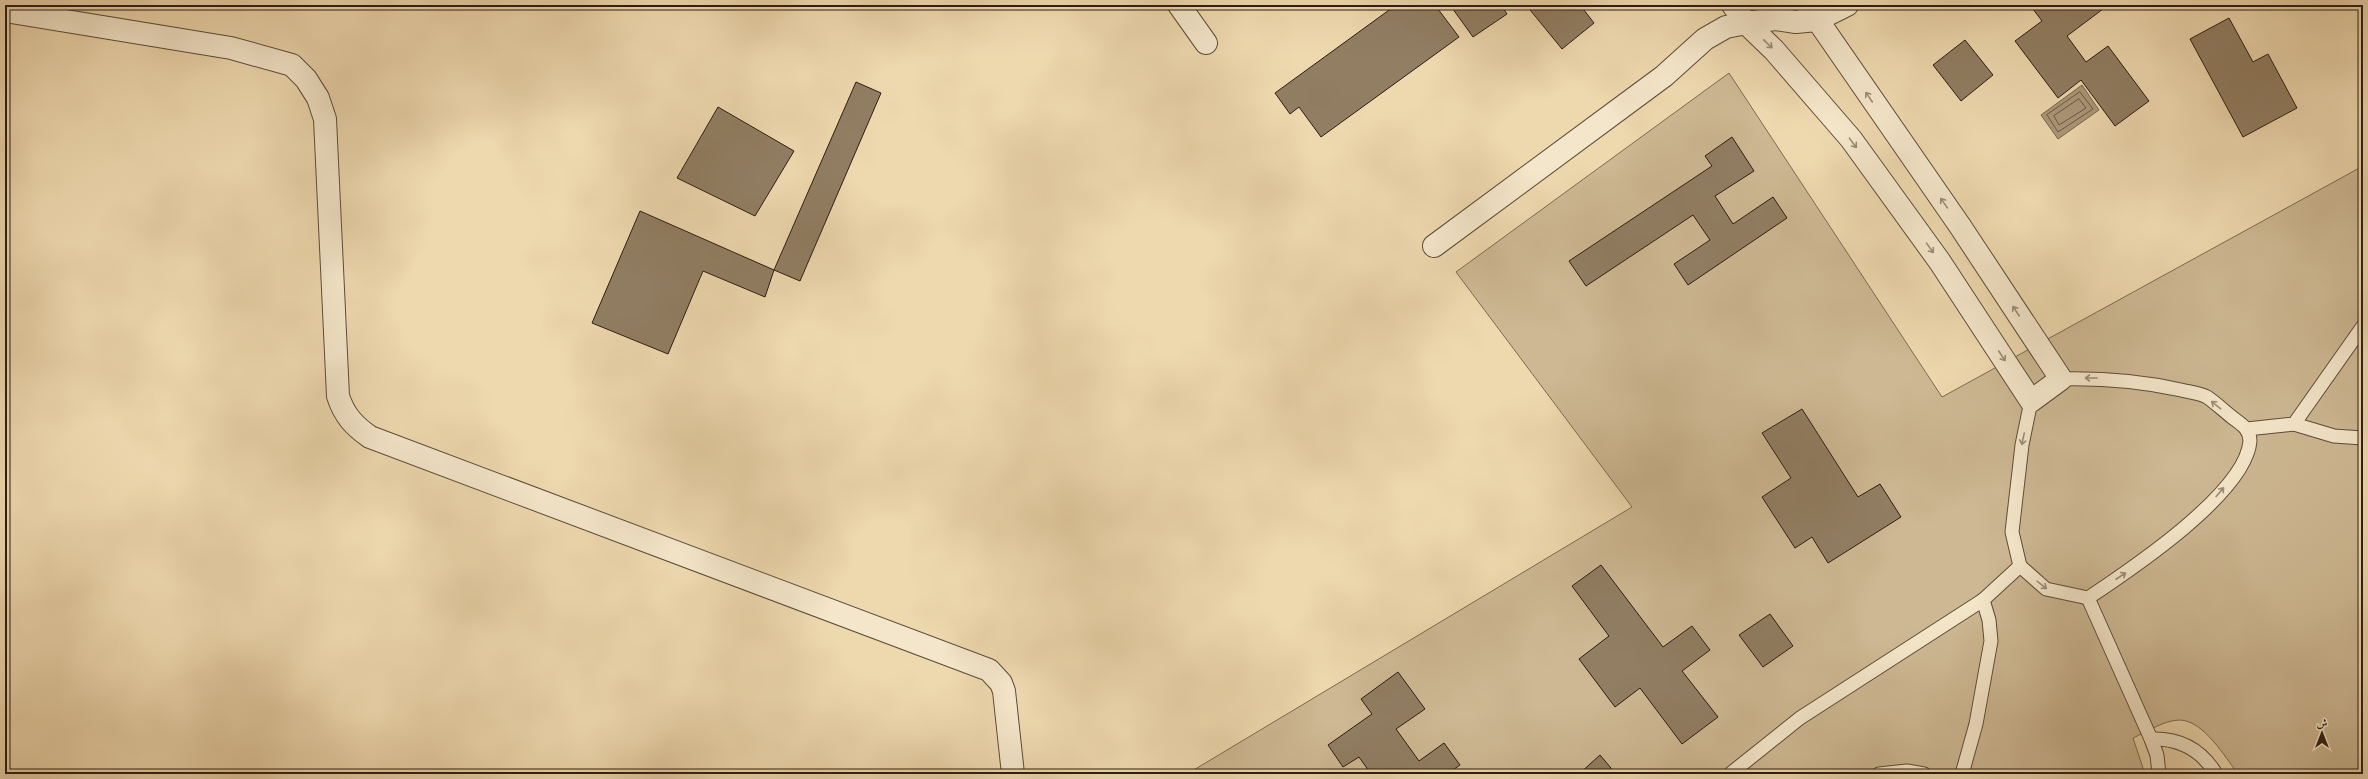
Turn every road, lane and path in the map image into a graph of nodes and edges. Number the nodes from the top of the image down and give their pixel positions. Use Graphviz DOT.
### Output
graph roads {
  1 [pos="1179,5"];
  2 [pos="1733,5"];
  3 [pos="1847,5"];
  4 [pos="5,11"];
  5 [pos="1812,13"];
  6 [pos="1746,23"];
  7 [pos="1206,43"];
  8 [pos="1434,246"];
  9 [pos="2363,326"];
  10 [pos="2061,379"];
  11 [pos="2031,401"];
  12 [pos="2294,424"];
  13 [pos="2247,429"];
  14 [pos="2363,438"];
  15 [pos="2020,566"];
  16 [pos="2088,598"];
  17 [pos="1983,600"];
  18 [pos="2151,739"];
  19 [pos="1013,774"];
  20 [pos="1730,774"];
  21 [pos="1879,774"];
  22 [pos="1924,774"];
  23 [pos="1962,774"];
  24 [pos="2159,774"];
  25 [pos="2216,774"];
  1 -- 7 [label="street"];
  2 -- 6 [label="street"];
  3 -- 5 [label="street"];
  4 -- 19 [label="street"];
  5 -- 6 [label="street"];
  10 -- 5 [label="street, one-way"];
  6 -- 8 [label="street"];
  6 -- 11 [label="street, one-way"];
  9 -- 12 [label="lane"];
  10 -- 11 [label="street"];
  13 -- 10 [label="lane, one-way"];
  11 -- 15 [label="lane, one-way"];
  12 -- 13 [label="lane"];
  12 -- 14 [label="lane"];
  16 -- 13 [label="lane, one-way"];
  15 -- 16 [label="lane, one-way"];
  15 -- 17 [label="lane"];
  16 -- 18 [label="lane"];
  17 -- 20 [label="lane"];
  17 -- 23 [label="lane"];
  18 -- 24 [label="lane"];
  18 -- 25 [label="lane"];
  21 -- 22 [label="lane"];
}
